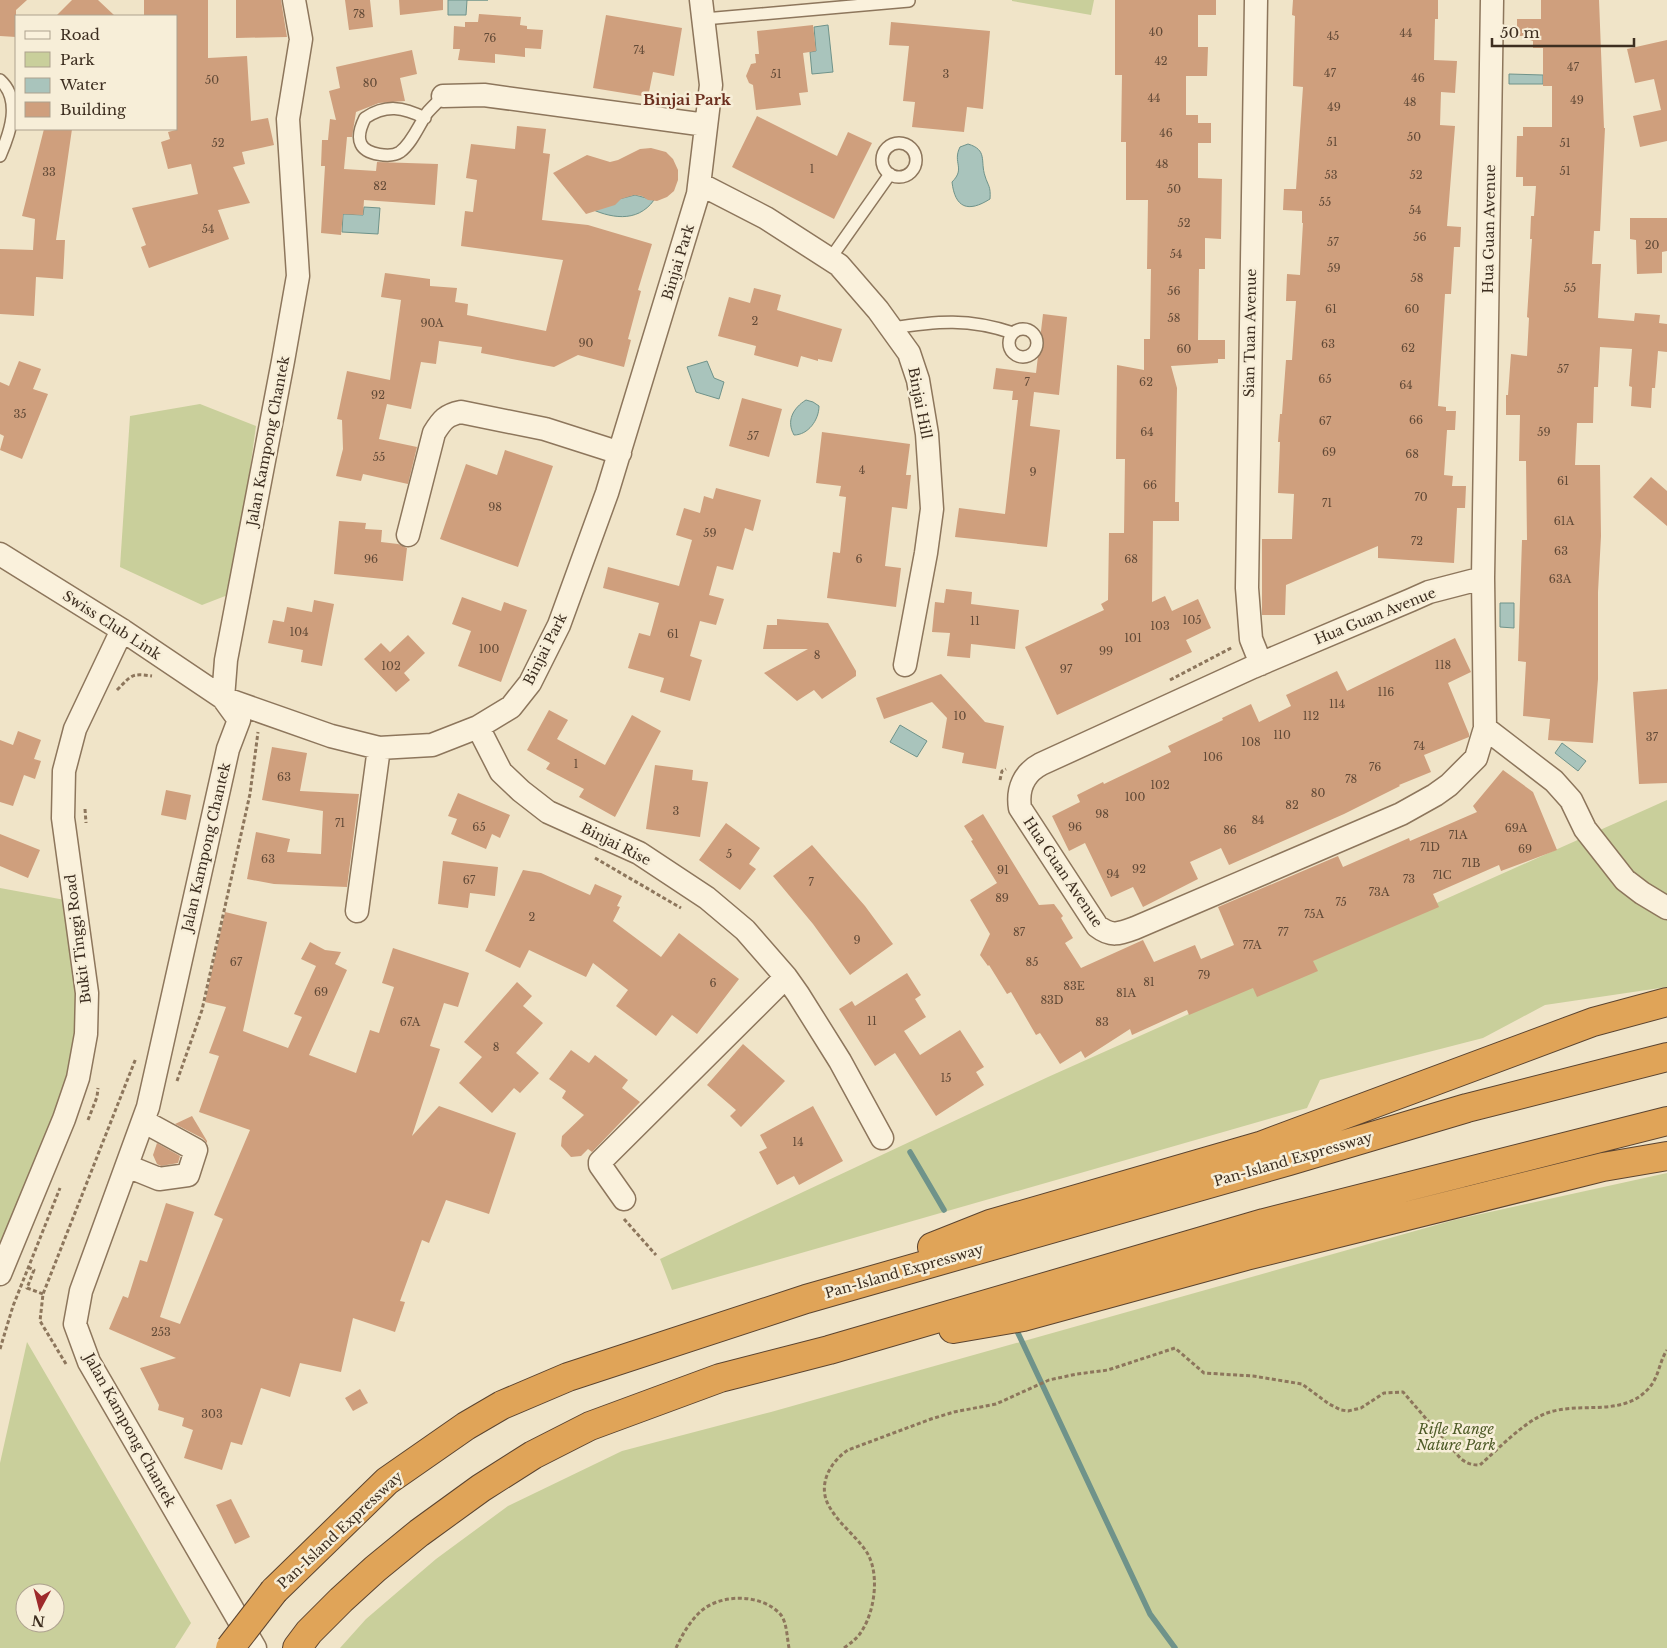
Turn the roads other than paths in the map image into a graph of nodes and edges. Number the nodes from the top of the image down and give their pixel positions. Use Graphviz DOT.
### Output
graph roads {
  1 [pos="294,0"];
  2 [pos="1256,0"];
  3 [pos="1492,0"];
  4 [pos="909,1"];
  5 [pos="702,9"];
  6 [pos="0,80"];
  7 [pos="444,96"];
  8 [pos="424,118"];
  9 [pos="706,125"];
  10 [pos="0,156"];
  11 [pos="890,174"];
  12 [pos="700,184"];
  13 [pos="830,259"];
  14 [pos="892,328"];
  15 [pos="1013,333"];
  16 [pos="620,453"];
  17 [pos="408,535"];
  18 [pos="0,554"];
  19 [pos="1483,578"];
  20 [pos="122,630"];
  21 [pos="1261,664"];
  22 [pos="905,665"];
  23 [pos="223,698"];
  24 [pos="478,727"];
  25 [pos="1485,728"];
  26 [pos="379,748"];
  27 [pos="1667,908"];
  28 [pos="358,911"];
  29 [pos="786,977"];
  30 [pos="1667,1002"];
  31 [pos="1667,1057"];
  32 [pos="143,1120"];
  33 [pos="1667,1121"];
  34 [pos="882,1138"];
  35 [pos="1667,1156"];
  36 [pos="126,1166"];
  37 [pos="621,1206"];
  38 [pos="0,1274"];
  39 [pos="806,1299"];
  40 [pos="829,1350"];
  41 [pos="303,1640"];
  42 [pos="230,1648"];
  43 [pos="254,1648"];
  1 -- 23 [label="street, Jalan Kampong Chantek"];
  2 -- 21 [label="street, Sian Tuan Avenue"];
  3 -- 19 [label="street, Hua Guan Avenue"];
  4 -- 5 [label="lane"];
  5 -- 9 [label="street, Binjai Park"];
  6 -- 10 [label="lane"];
  7 -- 8 [label="lane"];
  7 -- 9 [label="street"];
  8 -- 8 [label="lane"];
  9 -- 12 [label="street, Binjai Park"];
  11 -- 13 [label="lane"];
  12 -- 13 [label="street, Binjai Hill"];
  12 -- 16 [label="street, Binjai Park"];
  13 -- 14 [label="street, Binjai Hill"];
  14 -- 15 [label="lane"];
  14 -- 22 [label="street, Binjai Hill"];
  16 -- 17 [label="street"];
  16 -- 24 [label="street, Binjai Park"];
  18 -- 20 [label="street, Swiss Club Link"];
  19 -- 21 [label="street, Hua Guan Avenue"];
  19 -- 25 [label="street, Hua Guan Avenue"];
  20 -- 23 [label="street, Swiss Club Link"];
  20 -- 38 [label="street, Bukit Tinggi Road"];
  21 -- 25 [label="street, Hua Guan Avenue"];
  23 -- 26 [label="street, Binjai Park"];
  23 -- 32 [label="street, Jalan Kampong Chantek"];
  24 -- 26 [label="street, Binjai Park"];
  24 -- 29 [label="street, Binjai Rise"];
  25 -- 27 [label="street"];
  26 -- 28 [label="street"];
  29 -- 34 [label="street, Binjai Rise"];
  29 -- 37 [label="street"];
  30 -- 39 [label="highway"];
  31 -- 39 [label="highway, Pan-Island Expressway"];
  32 -- 36 [label="street, Jalan Kampong Chantek"];
  32 -- 36 [label="street"];
  33 -- 40 [label="highway"];
  35 -- 40 [label="highway"];
  36 -- 43 [label="street, Jalan Kampong Chantek"];
  39 -- 42 [label="highway, Pan-Island Expressway, bridge"];
  40 -- 41 [label="highway"];
}
